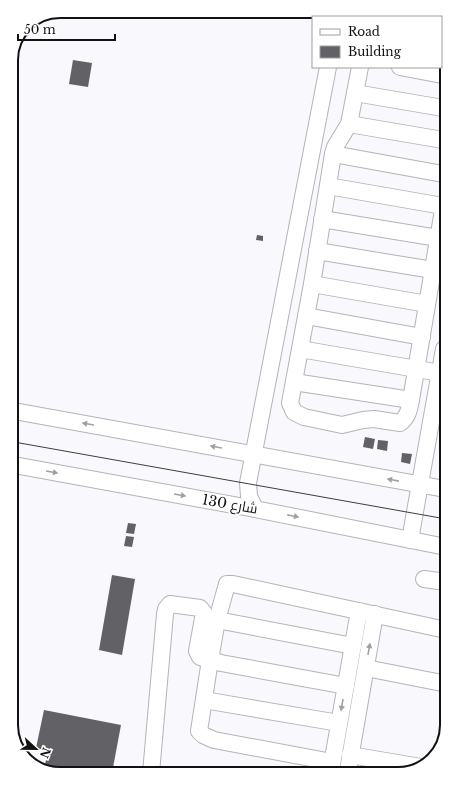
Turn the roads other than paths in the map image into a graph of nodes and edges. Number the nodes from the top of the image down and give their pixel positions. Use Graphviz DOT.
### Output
graph roads {
  1 [pos="328,68"];
  2 [pos="360,68"];
  3 [pos="405,68"];
  4 [pos="440,75"];
  5 [pos="355,93"];
  6 [pos="440,108"];
  7 [pos="349,124"];
  8 [pos="440,139"];
  9 [pos="333,154"];
  10 [pos="440,173"];
  11 [pos="328,186"];
  12 [pos="440,205"];
  13 [pos="322,219"];
  14 [pos="440,227"];
  15 [pos="438,238"];
  16 [pos="317,251"];
  17 [pos="433,270"];
  18 [pos="312,284"];
  19 [pos="427,304"];
  20 [pos="306,316"];
  21 [pos="422,337"];
  22 [pos="300,349"];
  23 [pos="416,369"];
  24 [pos="440,373"];
  25 [pos="294,382"];
  26 [pos="411,400"];
  27 [pos="18,412"];
  28 [pos="254,454"];
  29 [pos="18,466"];
  30 [pos="420,485"];
  31 [pos="440,488"];
  32 [pos="255,509"];
  33 [pos="410,540"];
  34 [pos="440,546"];
  35 [pos="424,579"];
  36 [pos="440,581"];
  37 [pos="359,611"];
  38 [pos="375,614"];
  39 [pos="218,620"];
  40 [pos="440,629"];
  41 [pos="353,646"];
  42 [pos="210,660"];
  43 [pos="366,668"];
  44 [pos="440,683"];
  45 [pos="346,686"];
  46 [pos="204,700"];
  47 [pos="339,723"];
  48 [pos="349,762"];
  49 [pos="331,766"];
  50 [pos="408,766"];
  51 [pos="152,767"];
  1 -- 28 [label="street"];
  2 -- 5 [label="street"];
  3 -- 4 [label="street"];
  5 -- 6 [label="street"];
  5 -- 7 [label="street"];
  7 -- 8 [label="street"];
  7 -- 9 [label="street"];
  9 -- 10 [label="street"];
  9 -- 11 [label="street"];
  11 -- 12 [label="street"];
  11 -- 13 [label="street"];
  13 -- 15 [label="street"];
  13 -- 16 [label="street"];
  14 -- 15 [label="street"];
  15 -- 17 [label="street"];
  16 -- 17 [label="street"];
  16 -- 18 [label="street"];
  17 -- 19 [label="street"];
  18 -- 19 [label="street"];
  18 -- 20 [label="street"];
  19 -- 21 [label="street"];
  20 -- 21 [label="street"];
  20 -- 22 [label="street"];
  21 -- 23 [label="street"];
  22 -- 23 [label="street"];
  22 -- 25 [label="street"];
  23 -- 24 [label="street"];
  23 -- 26 [label="street"];
  24 -- 30 [label="street"];
  25 -- 26 [label="street"];
  25 -- 26 [label="street"];
  28 -- 27 [label="street, one-way"];
  30 -- 28 [label="street, one-way"];
  28 -- 32 [label="street"];
  29 -- 32 [label="street, شارع 130, one-way"];
  30 -- 31 [label="street"];
  30 -- 33 [label="street"];
  32 -- 33 [label="street, شارع 130, one-way"];
  33 -- 34 [label="street, شارع 130"];
  35 -- 36 [label="street"];
  37 -- 38 [label="street"];
  37 -- 39 [label="street"];
  37 -- 41 [label="street"];
  38 -- 40 [label="street"];
  43 -- 38 [label="street, one-way"];
  39 -- 41 [label="street"];
  39 -- 42 [label="street"];
  41 -- 45 [label="street"];
  42 -- 45 [label="street"];
  42 -- 46 [label="street"];
  42 -- 51 [label="street"];
  43 -- 44 [label="street"];
  43 -- 48 [label="street"];
  45 -- 47 [label="street, one-way"];
  46 -- 47 [label="street"];
  46 -- 49 [label="street"];
  47 -- 49 [label="street"];
  48 -- 50 [label="street"];
}
